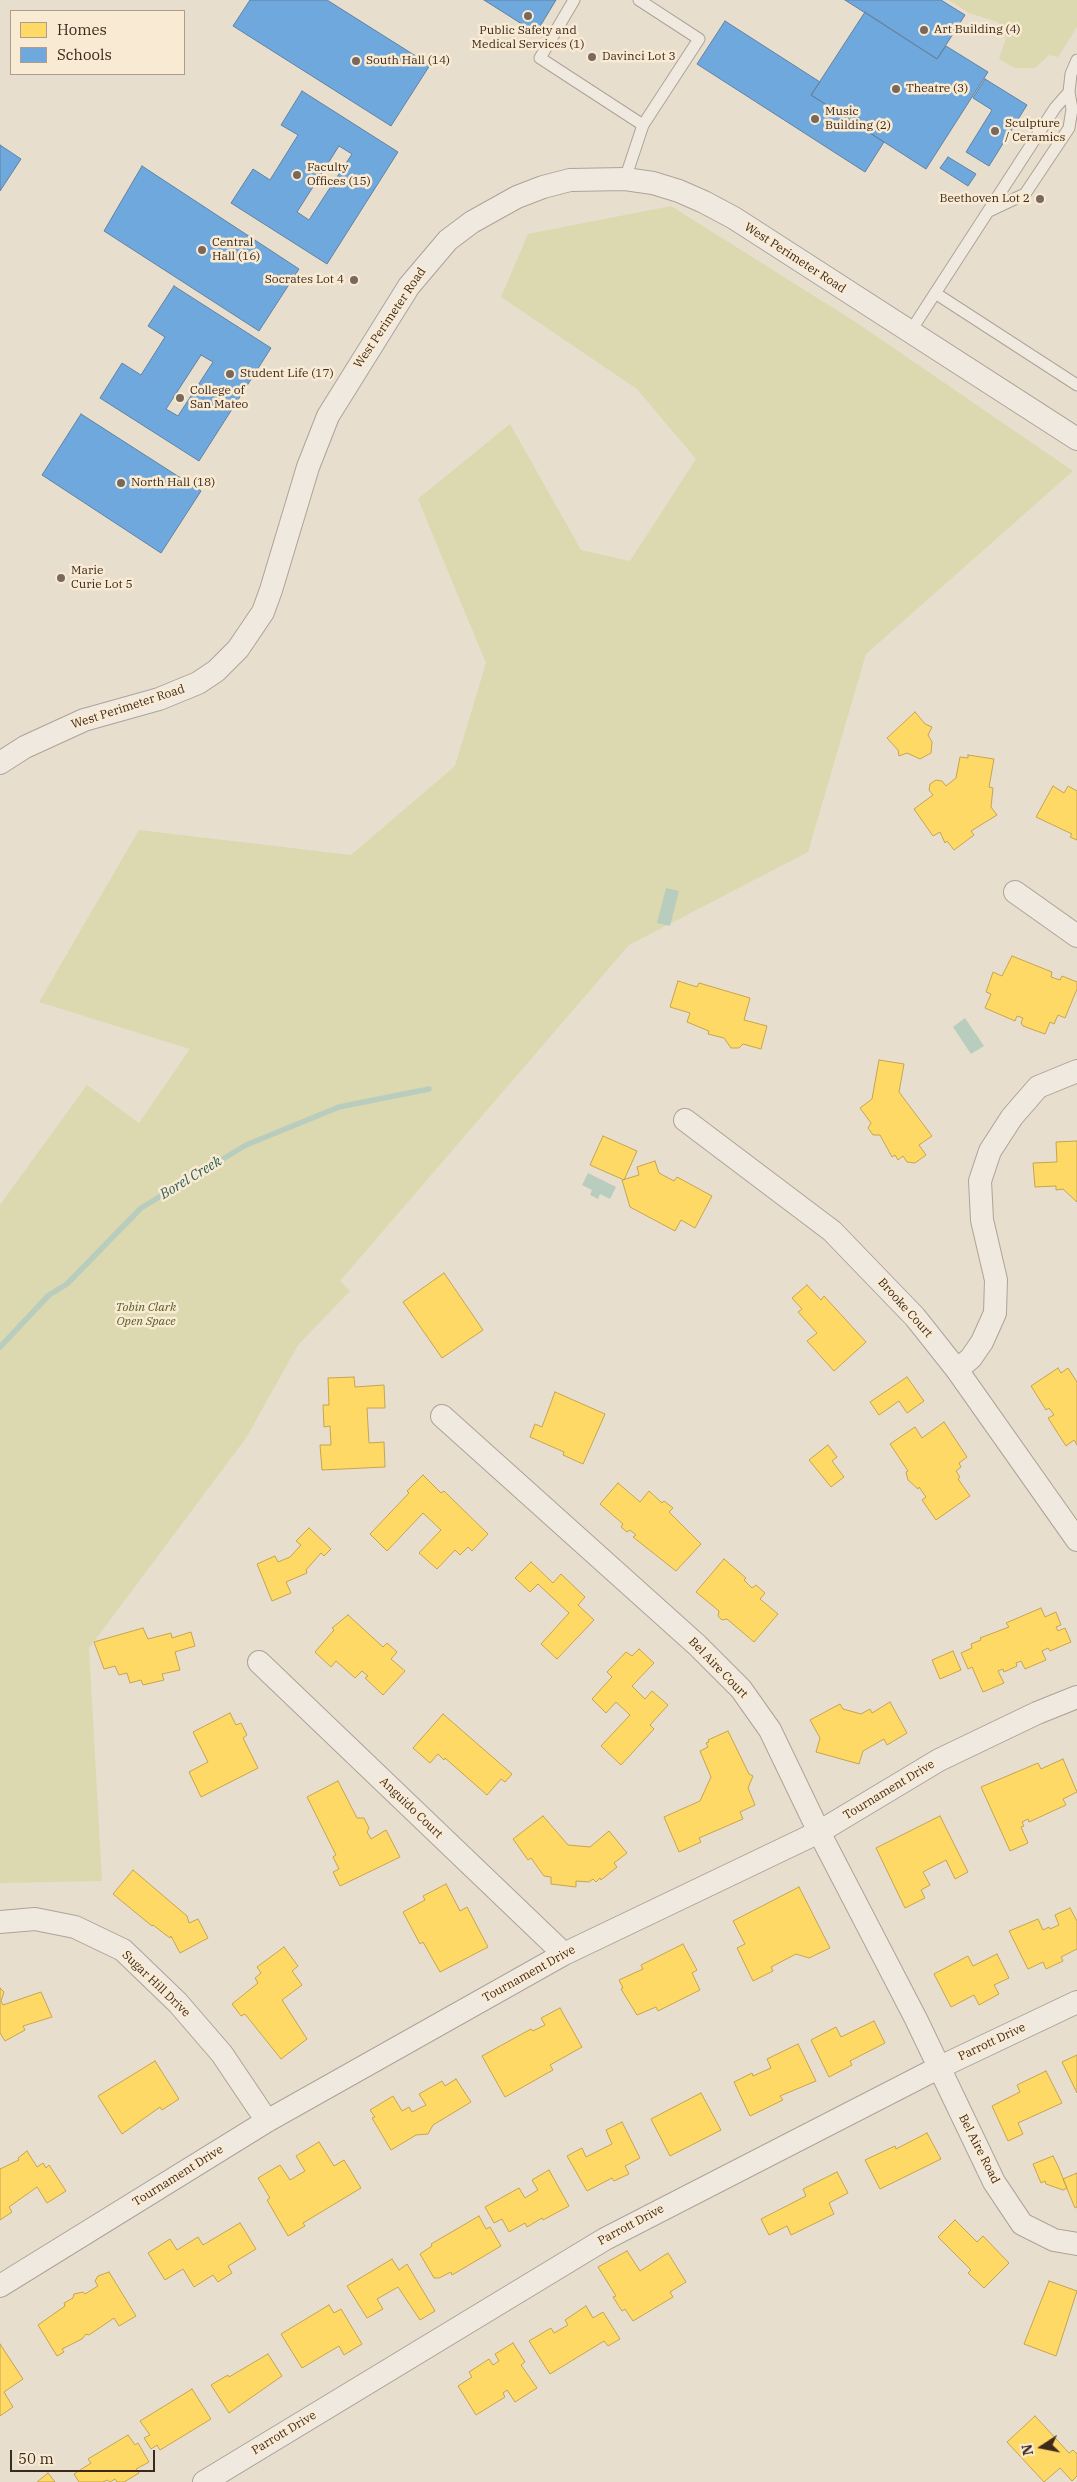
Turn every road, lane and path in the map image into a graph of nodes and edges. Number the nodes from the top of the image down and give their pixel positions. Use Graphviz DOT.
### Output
graph roads {
  1 [pos="574,0"];
  2 [pos="639,0"];
  3 [pos="1077,60"];
  4 [pos="1069,92"];
  5 [pos="643,125"];
  6 [pos="625,179"];
  7 [pos="989,211"];
  8 [pos="935,293"];
  9 [pos="910,332"];
  10 [pos="1077,384"];
  11 [pos="1077,439"];
  12 [pos="0,763"];
  13 [pos="1015,892"];
  14 [pos="1077,936"];
  15 [pos="1077,1071"];
  16 [pos="685,1120"];
  17 [pos="957,1370"];
  18 [pos="442,1416"];
  19 [pos="1077,1540"];
  20 [pos="259,1662"];
  21 [pos="1077,1697"];
  22 [pos="819,1832"];
  23 [pos="0,1922"];
  24 [pos="564,1954"];
  25 [pos="1077,2002"];
  26 [pos="916,2019"];
  27 [pos="938,2068"];
  28 [pos="267,2121"];
  29 [pos="1077,2244"];
  30 [pos="0,2286"];
  31 [pos="204,2482"];
  1 -- 5 [label="lane"];
  2 -- 5 [label="lane"];
  3 -- 4 [label="lane"];
  4 -- 7 [label="lane"];
  4 -- 7 [label="lane"];
  5 -- 6 [label="lane"];
  6 -- 9 [label="street, West Perimeter Road"];
  6 -- 12 [label="street, West Perimeter Road"];
  7 -- 8 [label="lane"];
  8 -- 9 [label="lane"];
  8 -- 10 [label="lane"];
  9 -- 11 [label="street, West Perimeter Road"];
  13 -- 14 [label="street"];
  15 -- 17 [label="street"];
  16 -- 17 [label="street, Brooke Court"];
  17 -- 19 [label="street, Brooke Court"];
  18 -- 22 [label="street, Bel Aire Court"];
  20 -- 24 [label="street, Anguido Court"];
  21 -- 22 [label="street, Tournament Drive"];
  22 -- 24 [label="street, Tournament Drive"];
  22 -- 26 [label="street, Bel Aire Court"];
  23 -- 28 [label="street, Sugar Hill Drive"];
  24 -- 28 [label="street, Tournament Drive"];
  25 -- 27 [label="street, Parrott Drive"];
  26 -- 27 [label="street, Bel Aire Road"];
  27 -- 29 [label="street, Bel Aire Road"];
  27 -- 31 [label="street, Parrott Drive"];
  28 -- 30 [label="street, Tournament Drive"];
}
